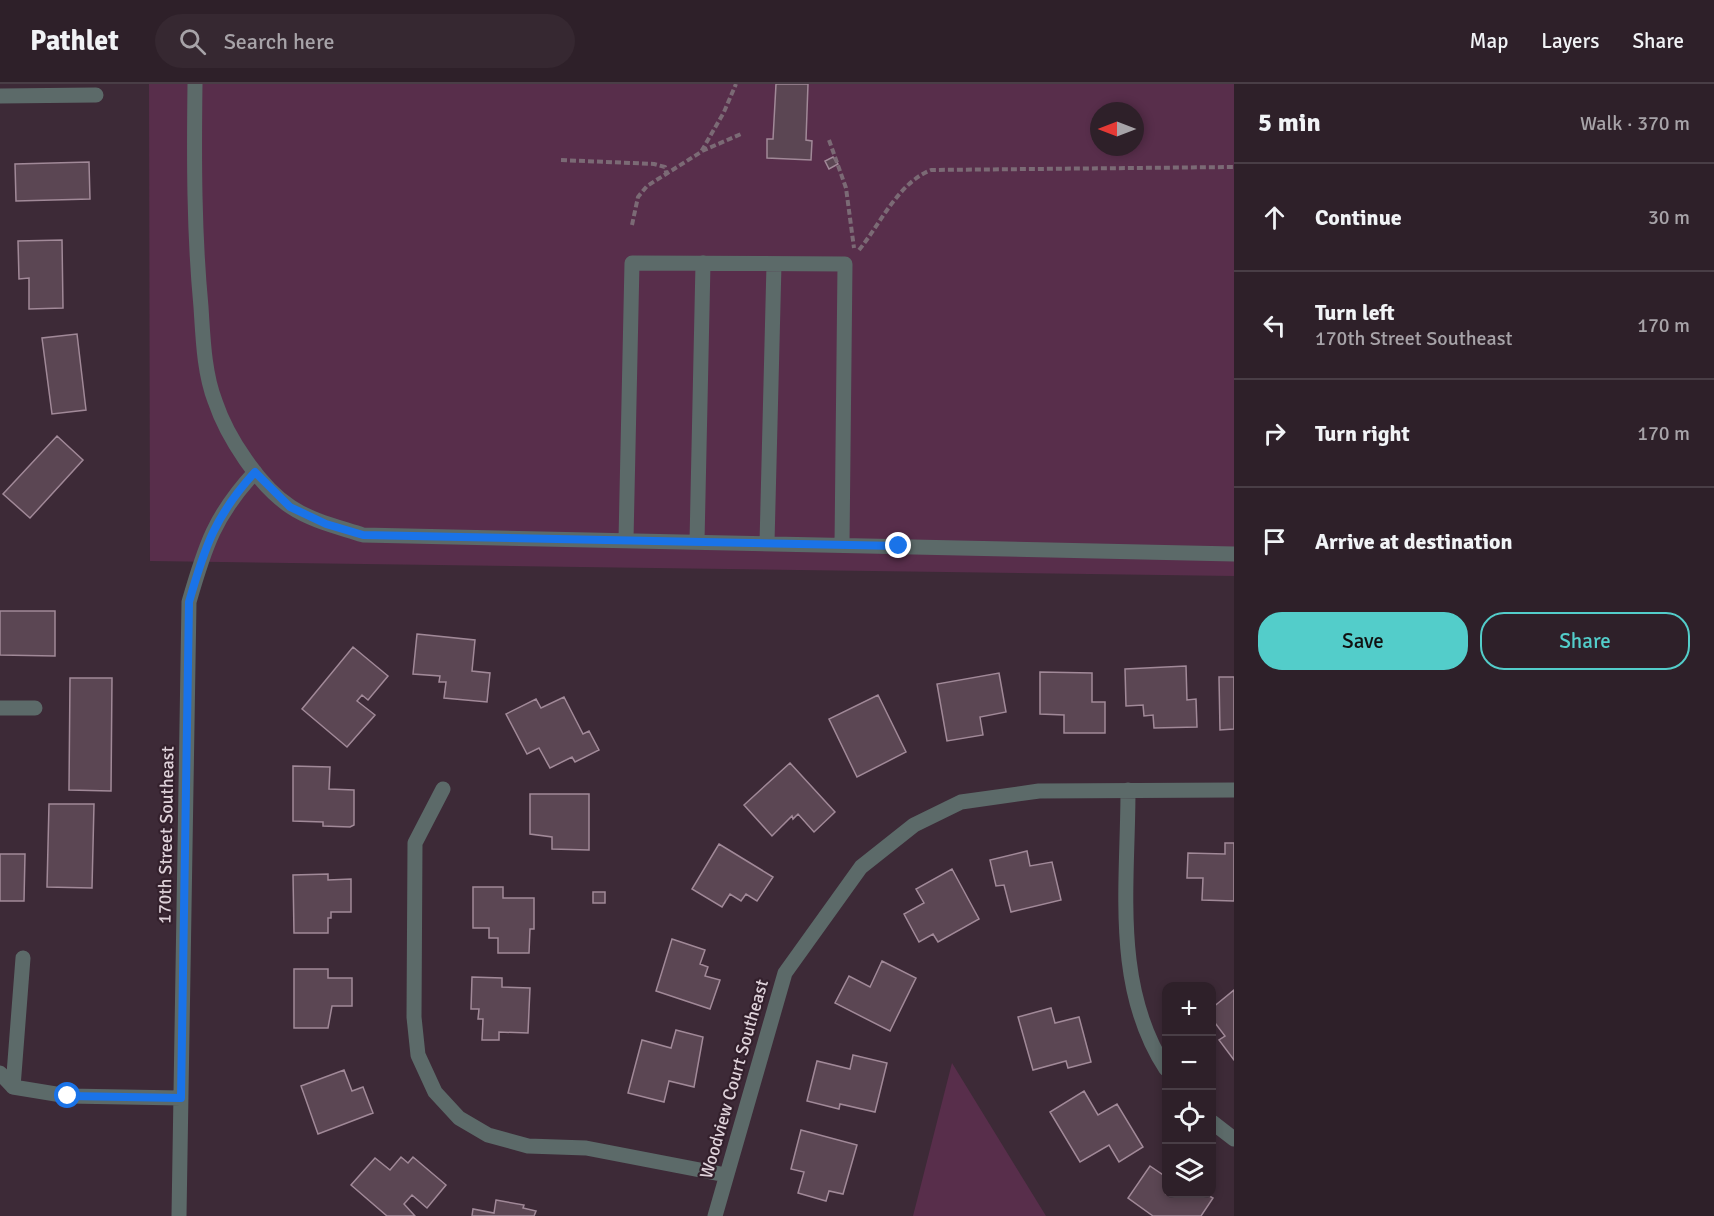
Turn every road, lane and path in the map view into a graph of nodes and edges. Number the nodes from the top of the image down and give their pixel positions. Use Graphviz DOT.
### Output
graph roads {
  1 [pos="195,84"];
  2 [pos="736,84"];
  3 [pos="96,95"];
  4 [pos="0,96"];
  5 [pos="741,134"];
  6 [pos="829,140"];
  7 [pos="701,152"];
  8 [pos="561,160"];
  9 [pos="1234,167"];
  10 [pos="666,172"];
  11 [pos="632,225"];
  12 [pos="704,263"];
  13 [pos="774,264"];
  14 [pos="255,472"];
  15 [pos="626,540"];
  16 [pos="697,542"];
  17 [pos="768,543"];
  18 [pos="842,545"];
  19 [pos="1234,554"];
  20 [pos="0,708"];
  21 [pos="35,708"];
  22 [pos="443,789"];
  23 [pos="1128,790"];
  24 [pos="1234,790"];
  25 [pos="23,958"];
  26 [pos="1162,1062"];
  27 [pos="0,1073"];
  28 [pos="13,1087"];
  29 [pos="181,1098"];
  30 [pos="1216,1125"];
  31 [pos="1234,1139"];
  32 [pos="726,1176"];
  33 [pos="179,1216"];
  34 [pos="715,1216"];
  1 -- 14 [label="street"];
  2 -- 7 [label="path"];
  3 -- 4 [label="street"];
  5 -- 7 [label="path"];
  6 -- 9 [label="path"];
  7 -- 10 [label="path"];
  8 -- 10 [label="path"];
  10 -- 11 [label="path"];
  12 -- 13 [label="street"];
  12 -- 15 [label="street"];
  12 -- 16 [label="street"];
  13 -- 17 [label="street"];
  13 -- 18 [label="street"];
  14 -- 15 [label="street"];
  14 -- 29 [label="street, 170th Street Southeast"];
  15 -- 16 [label="street"];
  16 -- 17 [label="street"];
  17 -- 18 [label="street"];
  18 -- 19 [label="street"];
  20 -- 21 [label="street"];
  22 -- 32 [label="street"];
  23 -- 24 [label="street, Woodview Court Southeast"];
  23 -- 26 [label="street"];
  23 -- 32 [label="street, Woodview Court Southeast"];
  25 -- 28 [label="street"];
  27 -- 28 [label="street"];
  28 -- 29 [label="street"];
  29 -- 33 [label="street, 170th Street Southeast"];
  30 -- 31 [label="street"];
  32 -- 34 [label="street, Woodview Court Southeast"];
}
